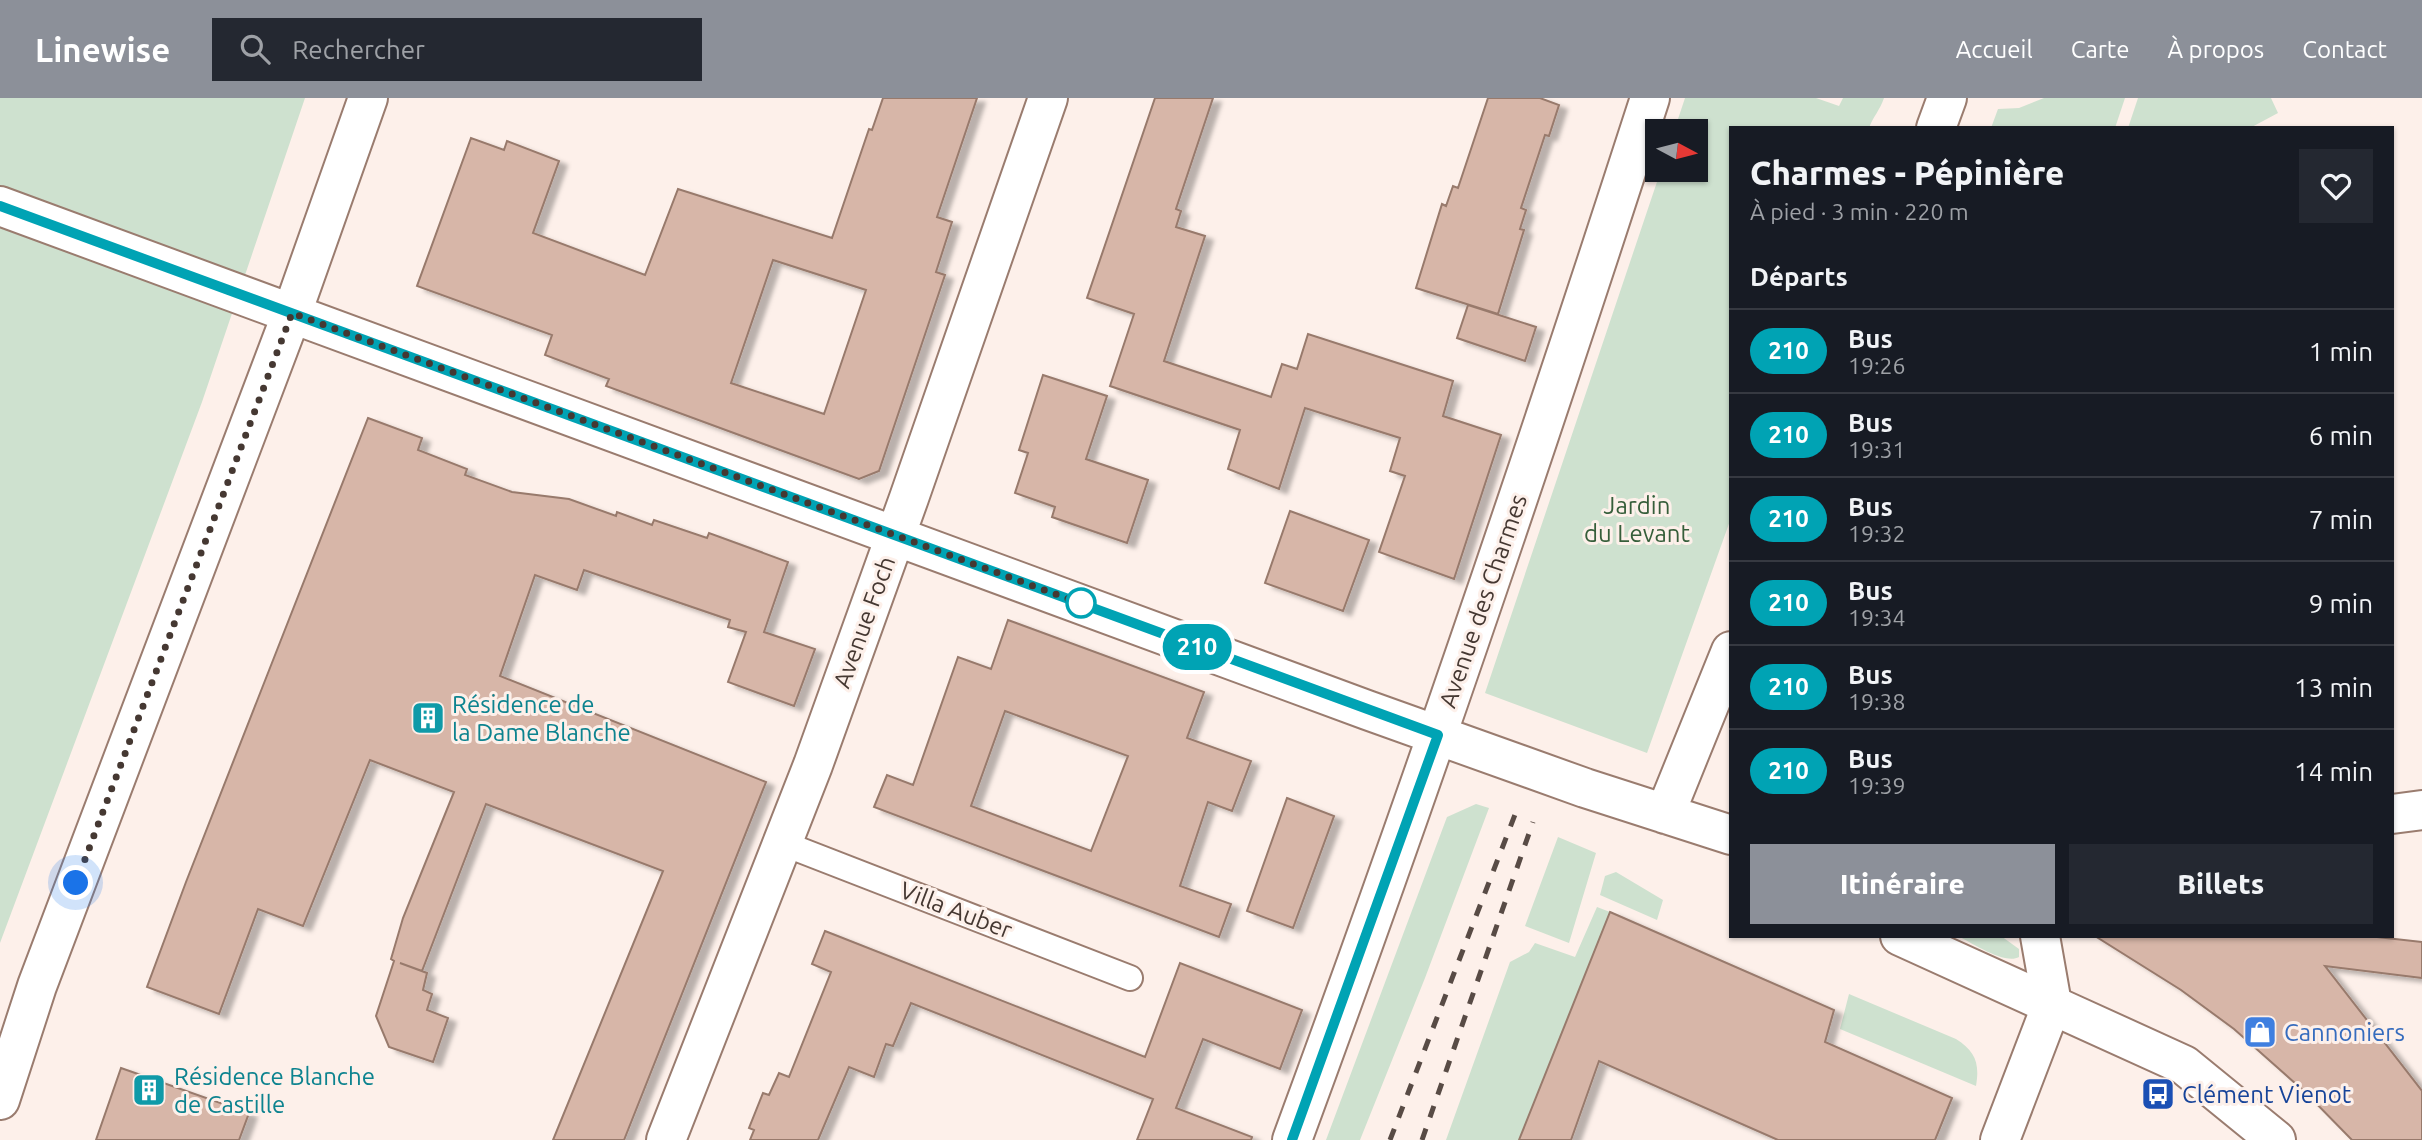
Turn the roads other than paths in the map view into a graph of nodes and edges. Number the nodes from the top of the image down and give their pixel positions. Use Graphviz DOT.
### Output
graph roads {
  1 [pos="368,98"];
  2 [pos="1048,98"];
  3 [pos="1650,98"];
  4 [pos="1947,98"];
  5 [pos="1937,126"];
  6 [pos="0,206"];
  7 [pos="292,313"];
  8 [pos="895,536"];
  9 [pos="1729,656"];
  10 [pos="1438,735"];
  11 [pos="2422,810"];
  12 [pos="1665,814"];
  13 [pos="2394,814"];
  14 [pos="1729,834"];
  15 [pos="782,843"];
  16 [pos="1904,938"];
  17 [pos="2039,938"];
  18 [pos="1130,978"];
  19 [pos="2053,1004"];
  20 [pos="0,1100"];
  21 [pos="666,1140"];
  22 [pos="1292,1140"];
  23 [pos="2000,1140"];
  24 [pos="2276,1140"];
  1 -- 7 [label="street"];
  2 -- 8 [label="street, Avenue Foch"];
  3 -- 10 [label="street, Avenue des Charmes"];
  4 -- 5 [label="street"];
  6 -- 7 [label="street"];
  7 -- 8 [label="street"];
  7 -- 20 [label="street"];
  8 -- 10 [label="street"];
  8 -- 15 [label="street, Avenue Foch"];
  9 -- 12 [label="street"];
  10 -- 12 [label="street"];
  10 -- 22 [label="street, Avenue des Charmes"];
  11 -- 13 [label="street"];
  12 -- 14 [label="street"];
  15 -- 18 [label="lane, Villa Auber"];
  15 -- 21 [label="street, Avenue Foch"];
  16 -- 19 [label="street"];
  17 -- 19 [label="street"];
  19 -- 23 [label="street"];
  19 -- 24 [label="street"];
}
